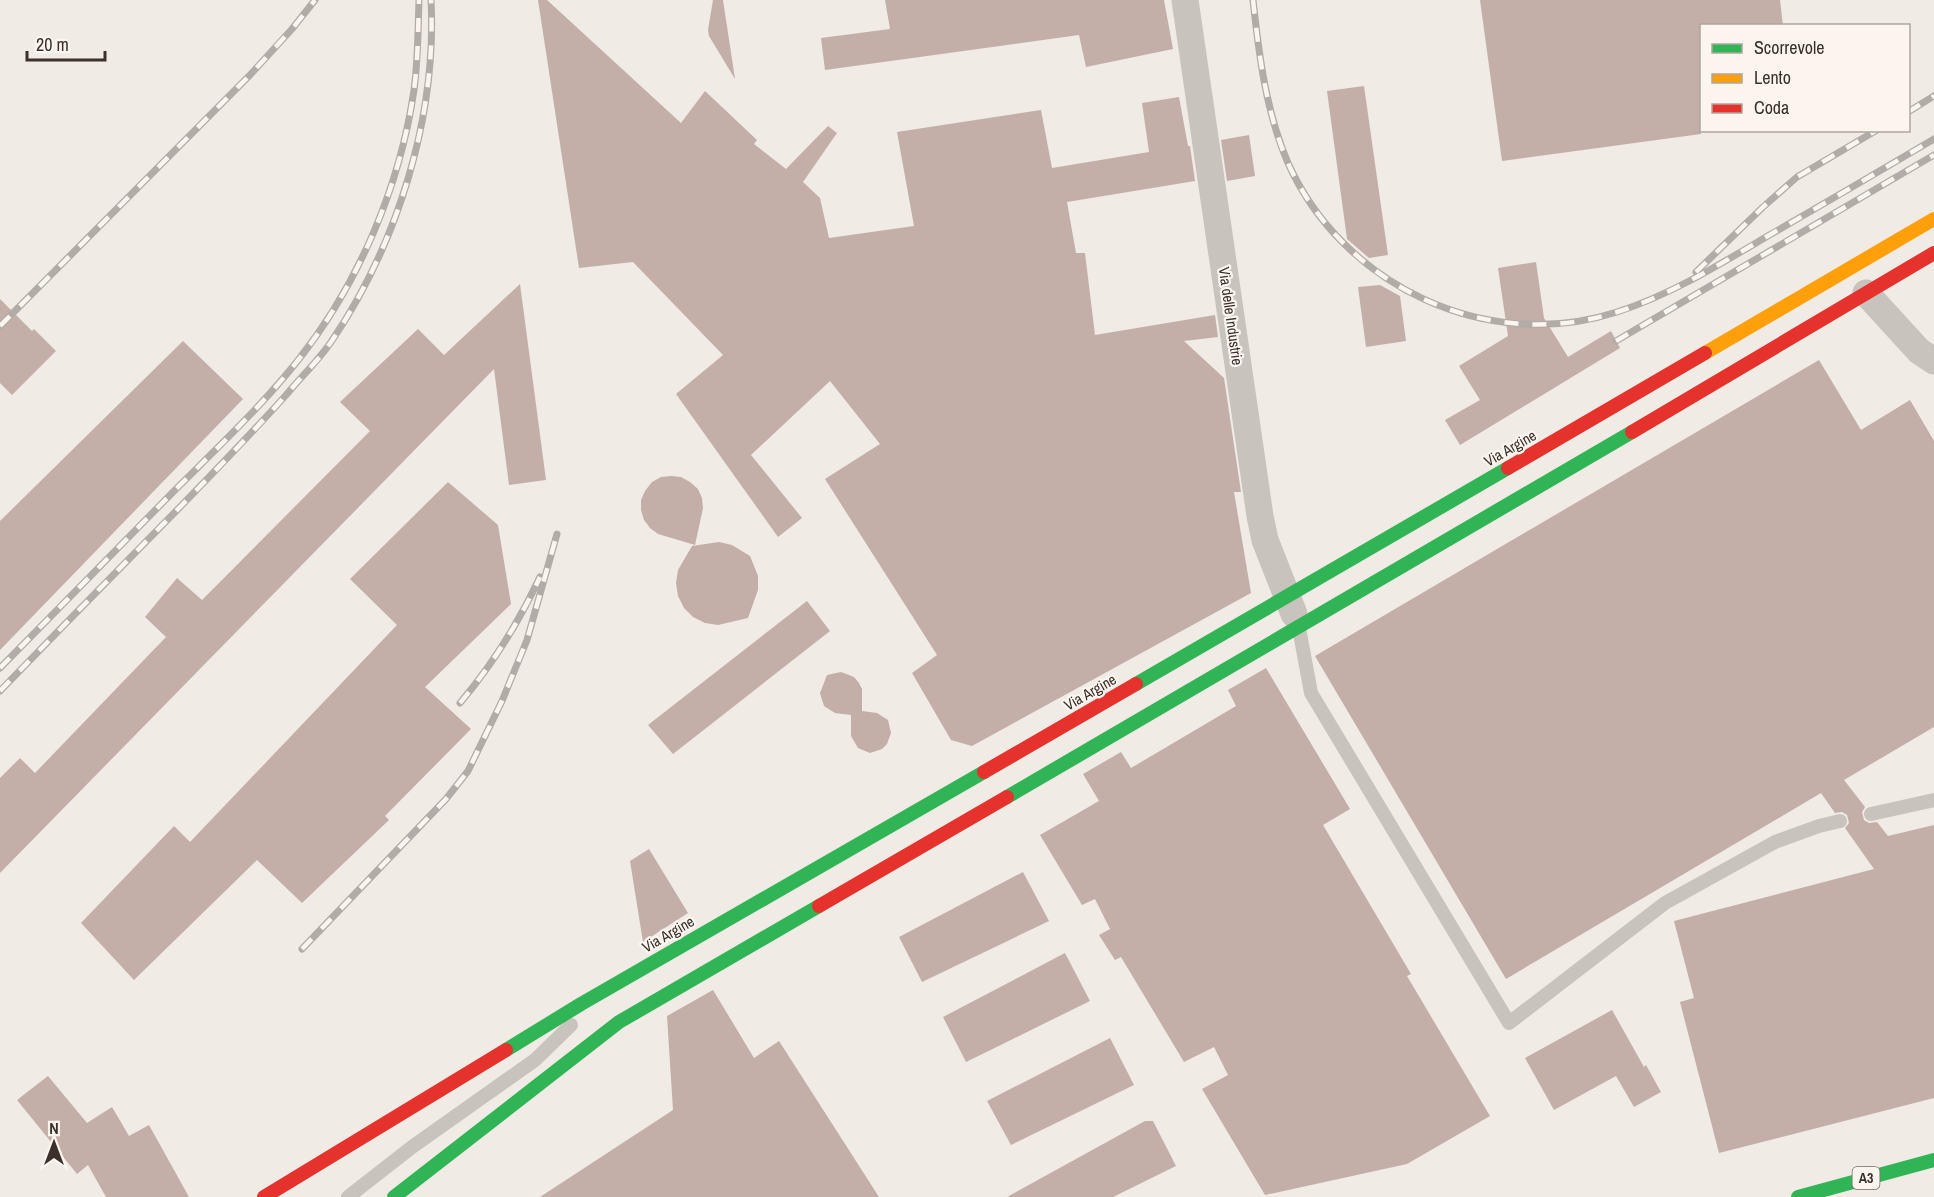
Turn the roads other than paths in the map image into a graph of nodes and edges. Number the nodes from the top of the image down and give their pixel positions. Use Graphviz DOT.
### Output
graph roads {
  1 [pos="1185,0"];
  2 [pos="1934,219"];
  3 [pos="1934,253"];
  4 [pos="1857,281"];
  5 [pos="1934,362"];
  6 [pos="1287,597"];
  7 [pos="1299,626"];
  8 [pos="1934,800"];
  9 [pos="1871,814"];
  10 [pos="1840,821"];
  11 [pos="609,988"];
  12 [pos="1934,1160"];
  13 [pos="264,1197"];
  14 [pos="348,1197"];
  15 [pos="394,1197"];
  16 [pos="1798,1197"];
  1 -- 6 [label="street, Via delle Industrie"];
  2 -- 4 [label="main road, Via Argine"];
  3 -- 4 [label="main road, Via Argine"];
  4 -- 5 [label="street"];
  4 -- 6 [label="main road, Via Argine"];
  4 -- 7 [label="main road, Via Argine"];
  6 -- 7 [label="street, Via delle Industrie"];
  6 -- 11 [label="main road, Via Argine"];
  7 -- 10 [label="lane"];
  7 -- 15 [label="main road, Via Argine"];
  8 -- 9 [label="lane"];
  11 -- 13 [label="main road, Via Argine"];
  11 -- 14 [label="lane"];
  12 -- 16 [label="main road, A3"];
}
